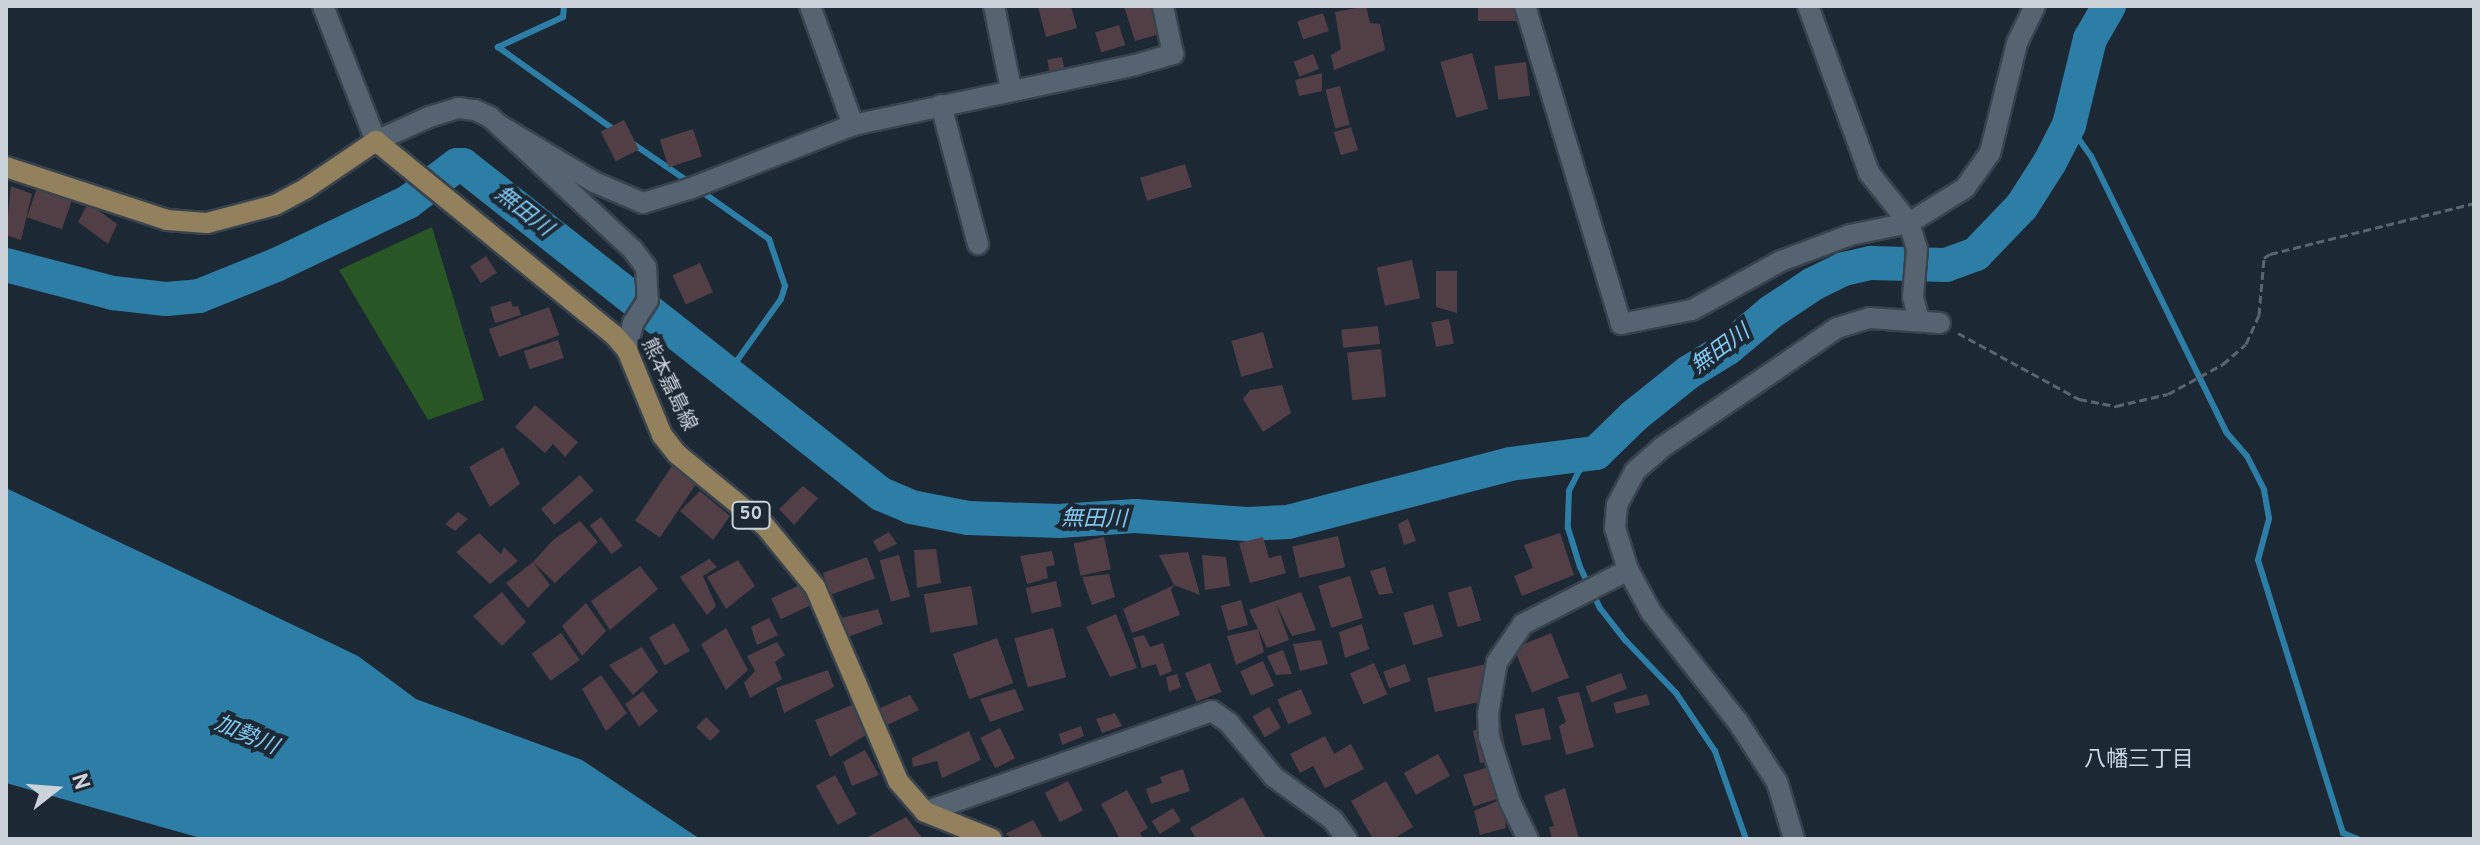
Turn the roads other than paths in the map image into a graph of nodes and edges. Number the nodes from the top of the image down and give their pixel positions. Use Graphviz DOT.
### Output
graph roads {
  1 [pos="323,6"];
  2 [pos="810,6"];
  3 [pos="994,6"];
  4 [pos="1163,6"];
  5 [pos="1525,6"];
  6 [pos="1808,6"];
  7 [pos="2035,6"];
  8 [pos="1011,89"];
  9 [pos="941,105"];
  10 [pos="499,125"];
  11 [pos="853,125"];
  12 [pos="376,141"];
  13 [pos="6,167"];
  14 [pos="1912,232"];
  15 [pos="978,244"];
  16 [pos="1918,316"];
  17 [pos="1940,323"];
  18 [pos="627,350"];
  19 [pos="1628,570"];
  20 [pos="925,812"];
  21 [pos="992,839"];
  22 [pos="1347,839"];
  23 [pos="1528,839"];
  24 [pos="1794,839"];
  1 -- 12 [label="street"];
  2 -- 11 [label="street"];
  3 -- 8 [label="street"];
  4 -- 8 [label="street"];
  5 -- 14 [label="street"];
  6 -- 14 [label="street"];
  7 -- 14 [label="street"];
  8 -- 9 [label="street"];
  9 -- 11 [label="street"];
  9 -- 15 [label="street"];
  10 -- 11 [label="street"];
  10 -- 12 [label="street"];
  10 -- 18 [label="street"];
  12 -- 13 [label="main road"];
  12 -- 18 [label="main road, 熊本嘉島線 / 50"];
  14 -- 16 [label="street"];
  16 -- 17 [label="street"];
  16 -- 19 [label="street"];
  18 -- 20 [label="main road, 熊本嘉島線 / 50"];
  19 -- 23 [label="street"];
  19 -- 24 [label="street"];
  20 -- 21 [label="main road, 熊本嘉島線 / 50"];
  20 -- 22 [label="street"];
}
